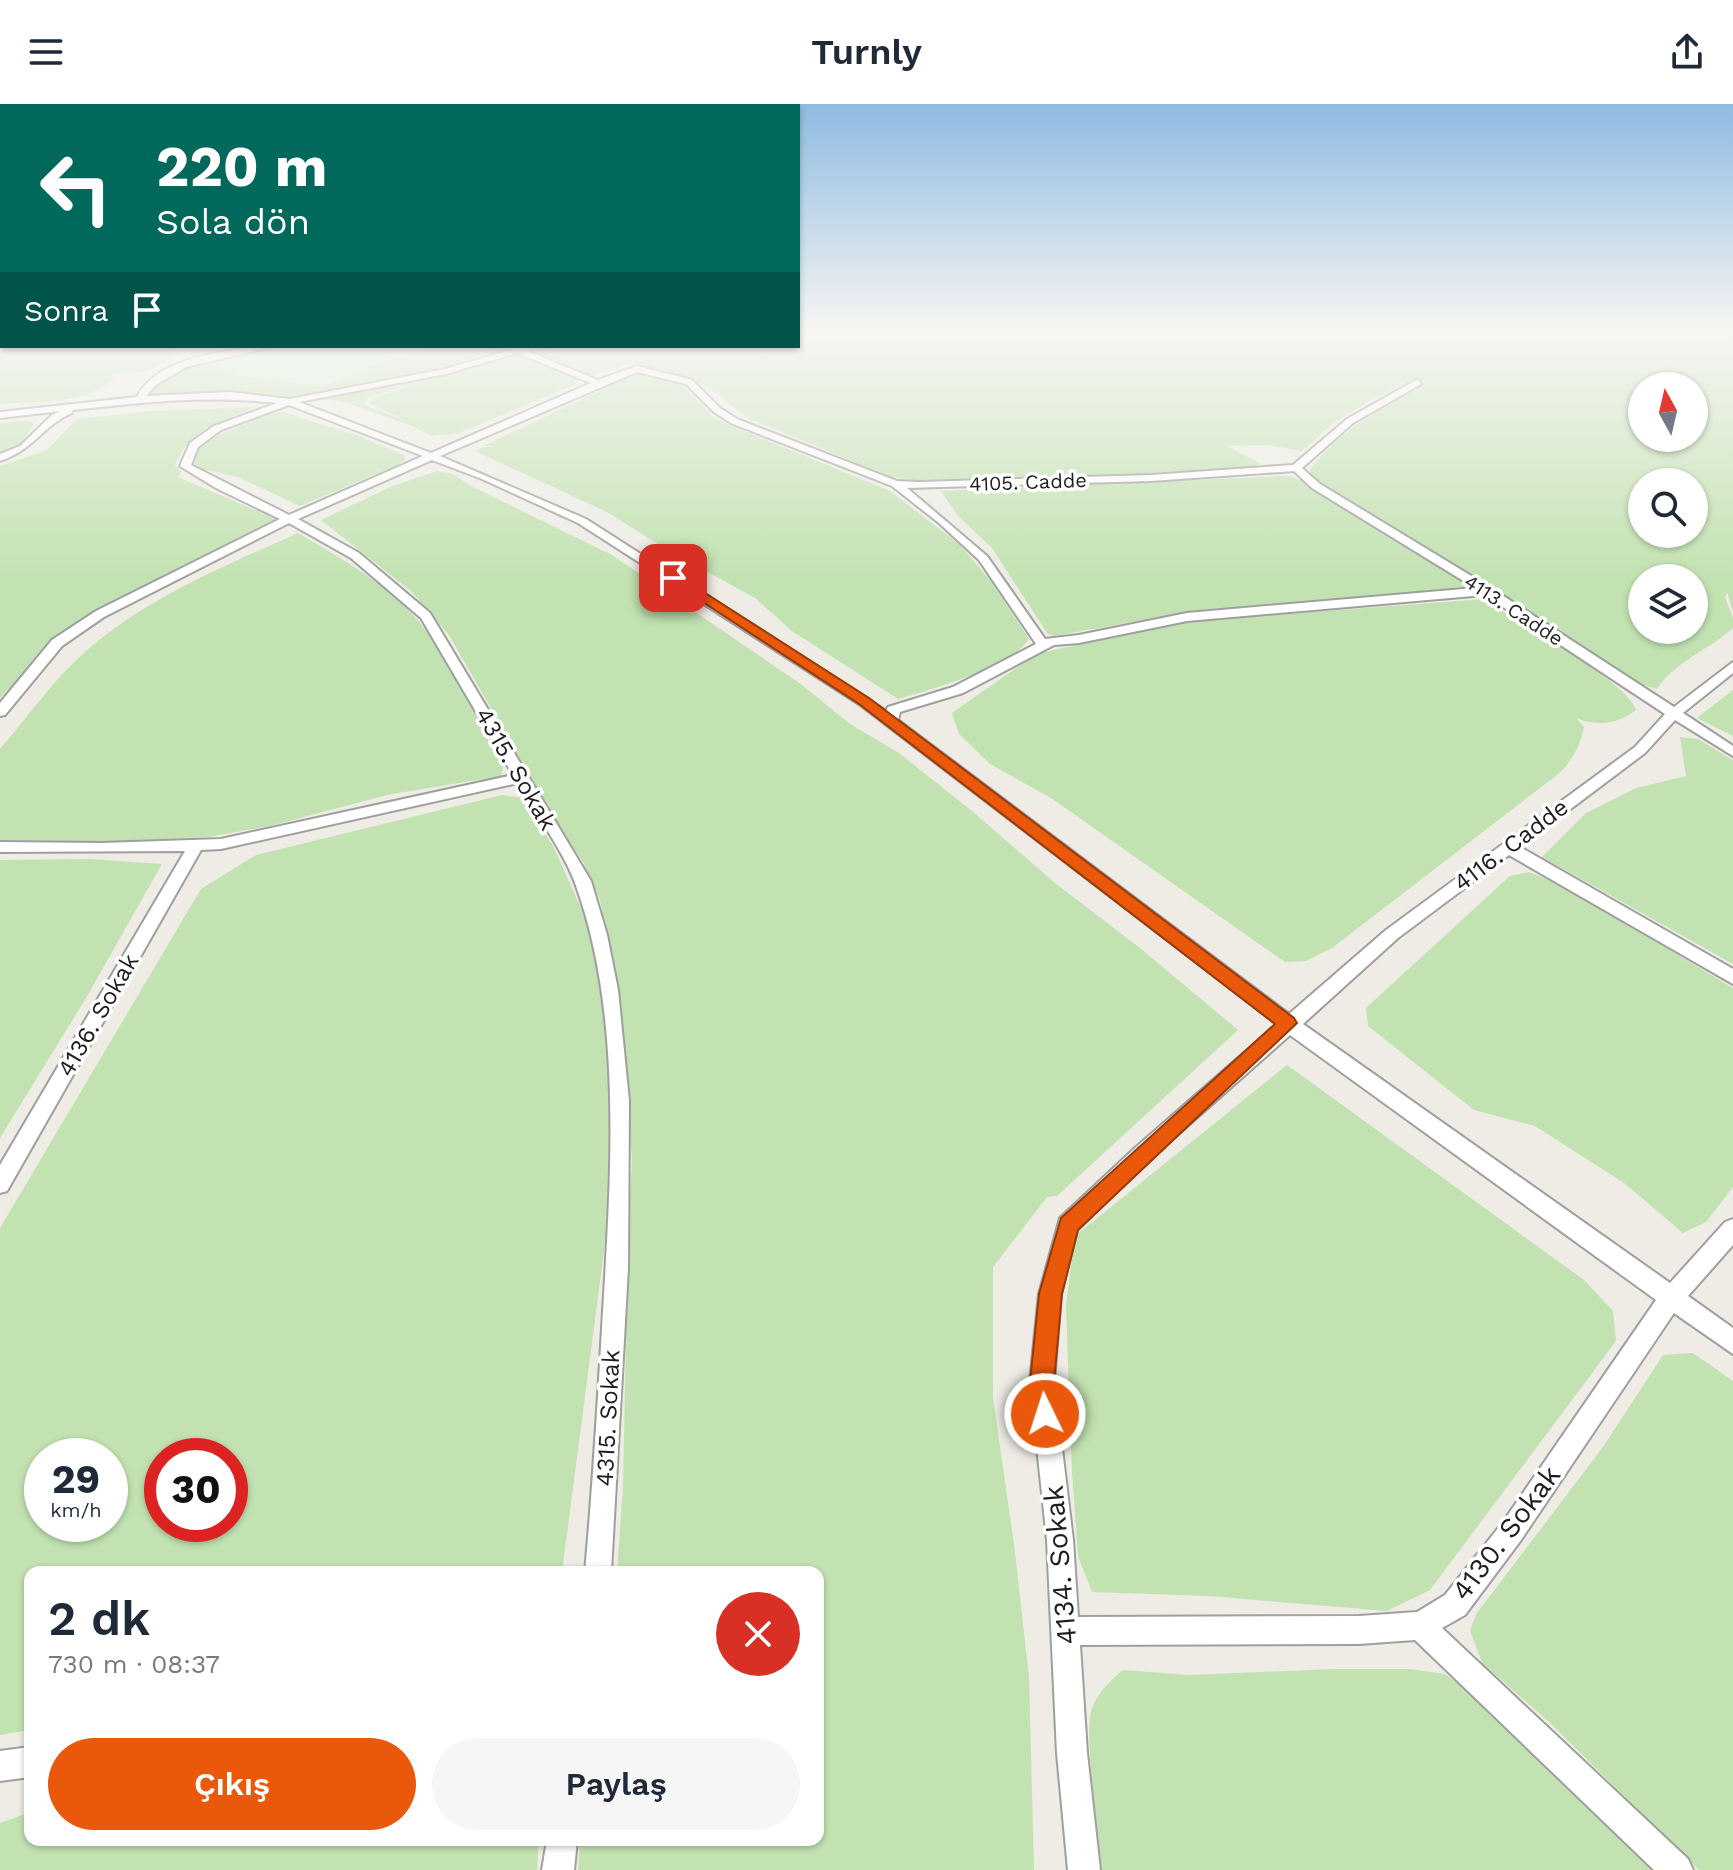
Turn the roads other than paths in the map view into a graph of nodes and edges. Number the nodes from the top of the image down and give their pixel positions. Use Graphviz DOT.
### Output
graph roads {
  1 [pos="61,414"];
  2 [pos="252,414"];
  3 [pos="323,414"];
  4 [pos="526,414"];
  5 [pos="724,414"];
  6 [pos="1361,414"];
  7 [pos="430,456"];
  8 [pos="0,458"];
  9 [pos="1296,468"];
  10 [pos="896,484"];
  11 [pos="288,519"];
  12 [pos="1487,591"];
  13 [pos="1042,644"];
  14 [pos="1733,666"];
  15 [pos="0,712"];
  16 [pos="1672,715"];
  17 [pos="891,723"];
  18 [pos="1733,752"];
  19 [pos="520,778"];
  20 [pos="196,845"];
  21 [pos="0,847"];
  22 [pos="1508,847"];
  23 [pos="1733,977"];
  24 [pos="1288,1023"];
  25 [pos="0,1184"];
  26 [pos="1733,1229"];
  27 [pos="1672,1297"];
  28 [pos="1733,1342"];
  29 [pos="598,1566"];
  30 [pos="1420,1626"];
  31 [pos="1067,1631"];
  32 [pos="24,1763"];
  33 [pos="0,1766"];
  34 [pos="561,1846"];
  35 [pos="558,1870"];
  36 [pos="1084,1870"];
  37 [pos="1677,1870"];
  1 -- 8 [label="street"];
  2 -- 11 [label="street, 4315. Sokak"];
  3 -- 7 [label="street"];
  4 -- 7 [label="street"];
  5 -- 10 [label="street, 4105. Cadde"];
  6 -- 9 [label="street"];
  7 -- 11 [label="street"];
  7 -- 17 [label="street"];
  9 -- 10 [label="street, 4105. Cadde"];
  9 -- 12 [label="street, 4113. Cadde"];
  10 -- 13 [label="street"];
  11 -- 15 [label="street"];
  11 -- 19 [label="street, 4315. Sokak"];
  12 -- 13 [label="street"];
  12 -- 16 [label="street, 4113. Cadde"];
  13 -- 17 [label="street"];
  14 -- 16 [label="street, 4116. Cadde"];
  16 -- 18 [label="street, 4113. Cadde"];
  16 -- 22 [label="street, 4116. Cadde"];
  17 -- 24 [label="street"];
  19 -- 20 [label="street"];
  19 -- 29 [label="street, 4315. Sokak"];
  20 -- 21 [label="street"];
  20 -- 25 [label="street, 4136. Sokak"];
  22 -- 23 [label="street"];
  22 -- 24 [label="street, 4116. Cadde"];
  24 -- 27 [label="street"];
  24 -- 31 [label="street, 4134. Sokak"];
  26 -- 27 [label="street, 4130. Sokak"];
  27 -- 28 [label="street"];
  27 -- 30 [label="street, 4130. Sokak"];
  30 -- 31 [label="street, 4130. Sokak"];
  30 -- 37 [label="street"];
  31 -- 36 [label="street, 4134. Sokak"];
  32 -- 33 [label="street"];
  34 -- 35 [label="street"];
}
